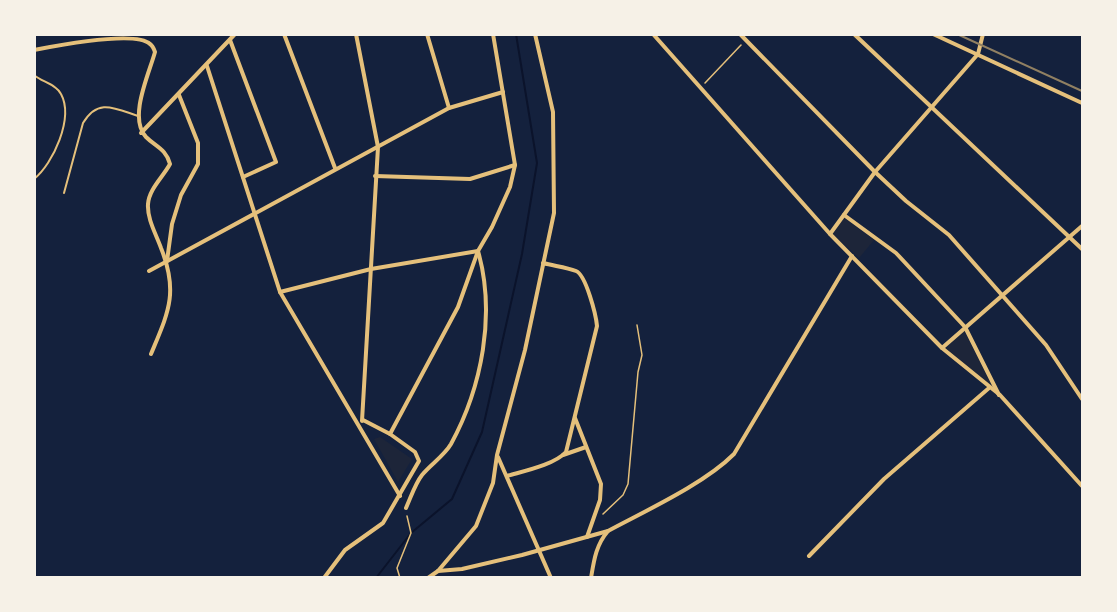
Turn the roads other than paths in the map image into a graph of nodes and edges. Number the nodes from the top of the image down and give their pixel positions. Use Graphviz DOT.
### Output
graph roads {
  1 [pos="235,34"];
  2 [pos="284,34"];
  3 [pos="356,34"];
  4 [pos="427,34"];
  5 [pos="493,34"];
  6 [pos="535,34"];
  7 [pos="653,34"];
  8 [pos="740,34"];
  9 [pos="854,34"];
  10 [pos="933,34"];
  11 [pos="982,34"];
  12 [pos="230,40"];
  13 [pos="34,51"];
  14 [pos="978,54"];
  15 [pos="207,66"];
  16 [pos="34,75"];
  17 [pos="503,92"];
  18 [pos="179,95"];
  19 [pos="1083,103"];
  20 [pos="449,108"];
  21 [pos="933,108"];
  22 [pos="138,116"];
  23 [pos="141,133"];
  24 [pos="378,147"];
  25 [pos="515,165"];
  26 [pos="335,168"];
  27 [pos="875,172"];
  28 [pos="375,176"];
  29 [pos="243,177"];
  30 [pos="34,179"];
  31 [pos="64,193"];
  32 [pos="254,213"];
  33 [pos="844,215"];
  34 [pos="1083,226"];
  35 [pos="830,234"];
  36 [pos="1069,237"];
  37 [pos="1083,249"];
  38 [pos="478,251"];
  39 [pos="852,256"];
  40 [pos="167,262"];
  41 [pos="543,263"];
  42 [pos="371,269"];
  43 [pos="149,271"];
  44 [pos="280,292"];
  45 [pos="1001,295"];
  46 [pos="965,327"];
  47 [pos="942,348"];
  48 [pos="151,354"];
  49 [pos="989,388"];
  50 [pos="1000,395"];
  51 [pos="1083,399"];
  52 [pos="574,418"];
  53 [pos="363,420"];
  54 [pos="357,423"];
  55 [pos="390,434"];
  56 [pos="586,447"];
  57 [pos="497,455"];
  58 [pos="562,456"];
  59 [pos="507,476"];
  60 [pos="1083,486"];
  61 [pos="400,496"];
  62 [pos="406,508"];
  63 [pos="608,531"];
  64 [pos="587,537"];
  65 [pos="539,549"];
  66 [pos="809,556"];
  67 [pos="438,571"];
  68 [pos="324,578"];
  69 [pos="428,578"];
  70 [pos="551,578"];
  71 [pos="591,578"];
  1 -- 12 [label="street"];
  2 -- 26 [label="street"];
  3 -- 24 [label="street"];
  4 -- 20 [label="street"];
  5 -- 17 [label="street"];
  6 -- 41 [label="street"];
  7 -- 35 [label="street"];
  8 -- 27 [label="street"];
  9 -- 21 [label="street"];
  10 -- 14 [label="street"];
  11 -- 14 [label="street"];
  12 -- 15 [label="street"];
  12 -- 29 [label="street"];
  13 -- 22 [label="street"];
  14 -- 19 [label="street"];
  14 -- 21 [label="street"];
  15 -- 18 [label="street"];
  15 -- 29 [label="street"];
  16 -- 30 [label="lane"];
  17 -- 20 [label="street"];
  17 -- 25 [label="street"];
  18 -- 23 [label="street"];
  18 -- 40 [label="street"];
  20 -- 24 [label="street"];
  21 -- 27 [label="street"];
  21 -- 36 [label="street"];
  22 -- 23 [label="street"];
  22 -- 31 [label="lane"];
  23 -- 40 [label="street"];
  24 -- 26 [label="street"];
  24 -- 28 [label="street"];
  25 -- 28 [label="street"];
  25 -- 38 [label="street"];
  26 -- 32 [label="street"];
  27 -- 33 [label="street"];
  27 -- 45 [label="street"];
  28 -- 42 [label="street"];
  29 -- 32 [label="street"];
  32 -- 40 [label="street"];
  32 -- 44 [label="street"];
  33 -- 35 [label="street"];
  33 -- 46 [label="street"];
  34 -- 36 [label="street"];
  35 -- 39 [label="street"];
  36 -- 37 [label="street"];
  36 -- 45 [label="street"];
  38 -- 42 [label="street"];
  38 -- 55 [label="street"];
  38 -- 62 [label="street"];
  39 -- 47 [label="street"];
  39 -- 63 [label="street"];
  40 -- 43 [label="street"];
  40 -- 48 [label="street"];
  41 -- 52 [label="street"];
  41 -- 57 [label="street"];
  42 -- 44 [label="street"];
  42 -- 53 [label="street"];
  44 -- 54 [label="street"];
  45 -- 46 [label="street"];
  45 -- 51 [label="street"];
  46 -- 47 [label="street"];
  46 -- 50 [label="street"];
  47 -- 49 [label="street"];
  49 -- 50 [label="street"];
  49 -- 66 [label="street"];
  50 -- 60 [label="street"];
  52 -- 56 [label="street"];
  52 -- 58 [label="street"];
  53 -- 54 [label="street"];
  53 -- 55 [label="street"];
  54 -- 61 [label="street"];
  55 -- 61 [label="street"];
  56 -- 58 [label="street"];
  56 -- 64 [label="street"];
  57 -- 59 [label="street"];
  57 -- 67 [label="street"];
  58 -- 59 [label="street"];
  59 -- 65 [label="street"];
  61 -- 68 [label="street"];
  63 -- 64 [label="street"];
  63 -- 71 [label="street"];
  64 -- 65 [label="street"];
  65 -- 67 [label="street"];
  65 -- 70 [label="street"];
  67 -- 69 [label="street"];
}
